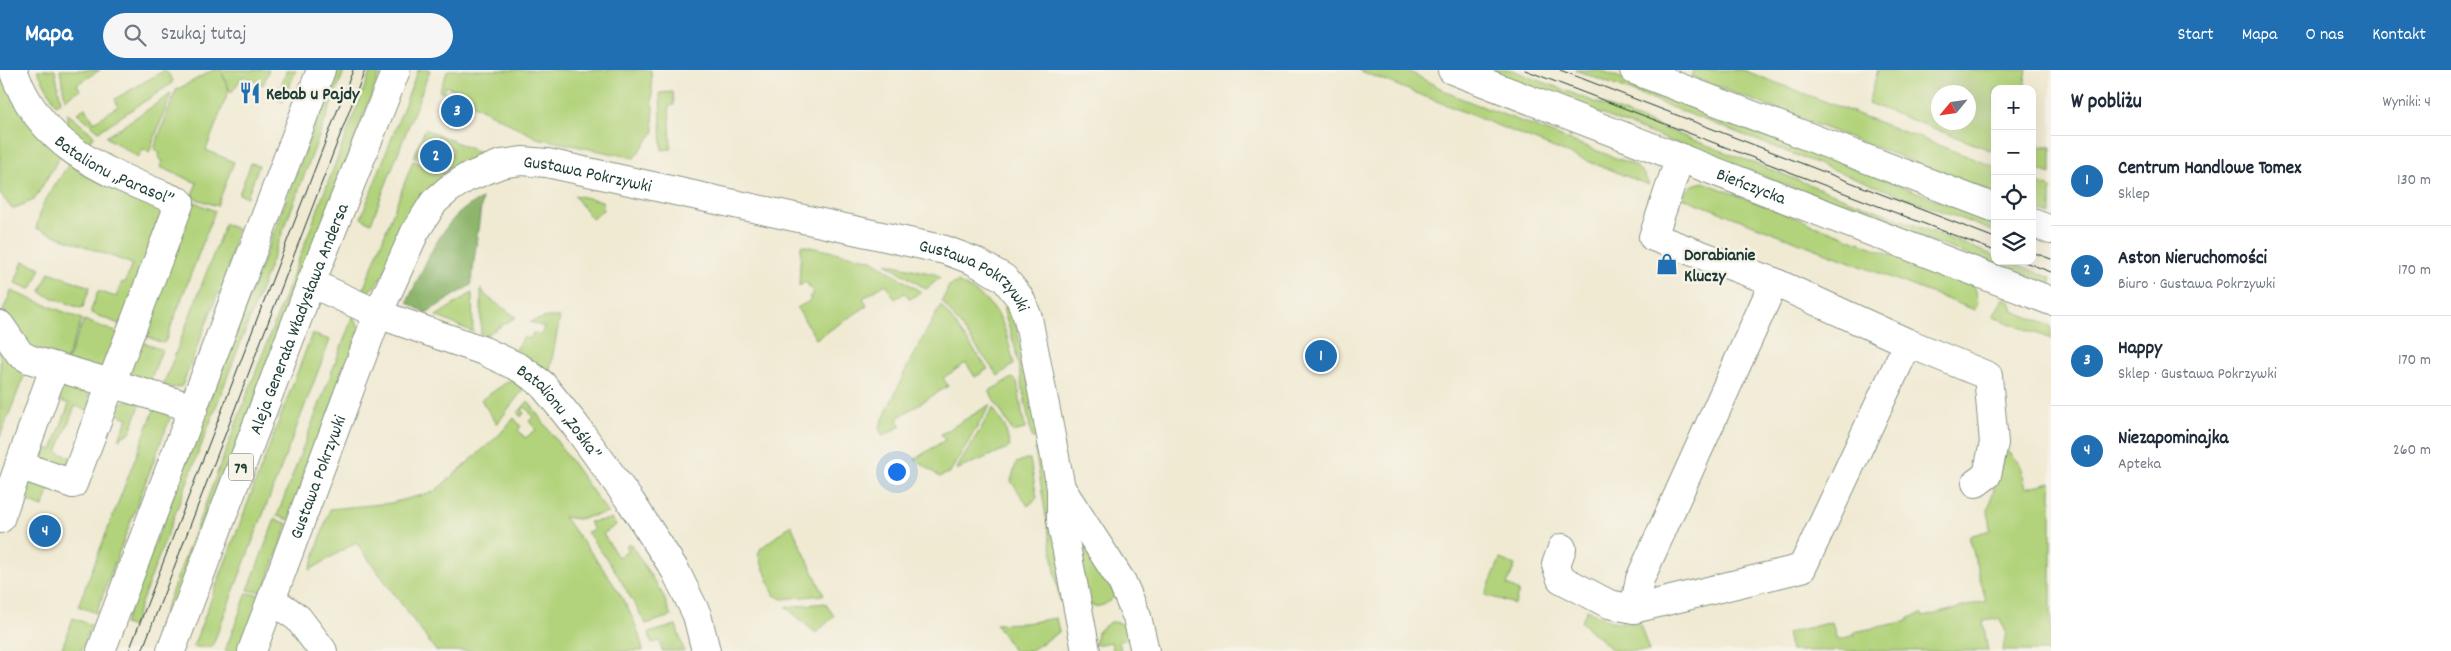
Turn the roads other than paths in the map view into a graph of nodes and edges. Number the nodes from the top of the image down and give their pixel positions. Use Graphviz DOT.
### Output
graph roads {
  1 [pos="13,70"];
  2 [pos="321,70"];
  3 [pos="396,70"];
  4 [pos="1452,70"];
  5 [pos="1634,70"];
  6 [pos="1680,158"];
  7 [pos="1991,206"];
  8 [pos="2036,224"];
  9 [pos="2051,230"];
  10 [pos="1774,282"];
  11 [pos="311,283"];
  12 [pos="2051,302"];
  13 [pos="378,314"];
  14 [pos="0,325"];
  15 [pos="1908,343"];
  16 [pos="54,368"];
  17 [pos="112,384"];
  18 [pos="194,408"];
  19 [pos="19,465"];
  20 [pos="1976,483"];
  21 [pos="1061,488"];
  22 [pos="0,519"];
  23 [pos="1562,548"];
  24 [pos="272,600"];
  25 [pos="1634,609"];
  26 [pos="101,651"];
  27 [pos="171,651"];
  28 [pos="252,651"];
  29 [pos="323,651"];
  30 [pos="706,651"];
  31 [pos="1086,651"];
  32 [pos="1145,651"];
  1 -- 17 [label="street, Batalionu „Parasol”"];
  2 -- 18 [label="street"];
  3 -- 11 [label="street, Aleja Generała Władysława Andersa / 79"];
  4 -- 6 [label="street, Bieńczycka"];
  5 -- 7 [label="street"];
  6 -- 10 [label="street"];
  6 -- 12 [label="street, Bieńczycka"];
  8 -- 9 [label="street"];
  10 -- 15 [label="street"];
  10 -- 25 [label="street"];
  11 -- 13 [label="street, Batalionu „Zośka”"];
  11 -- 27 [label="street, Aleja Generała Władysława Andersa / 79"];
  13 -- 21 [label="street, Gustawa Pokrzywki"];
  13 -- 24 [label="street, Gustawa Pokrzywki"];
  13 -- 30 [label="street, Batalionu „Zośka”"];
  14 -- 16 [label="street"];
  15 -- 20 [label="street"];
  15 -- 25 [label="street"];
  16 -- 17 [label="street"];
  16 -- 19 [label="street"];
  17 -- 18 [label="street"];
  17 -- 19 [label="street"];
  18 -- 26 [label="street"];
  19 -- 22 [label="street"];
  21 -- 31 [label="street, Gustawa Pokrzywki"];
  21 -- 32 [label="street, Gustawa Pokrzywki"];
  23 -- 25 [label="street"];
  24 -- 28 [label="street, Gustawa Pokrzywki"];
  24 -- 29 [label="street"];
}
